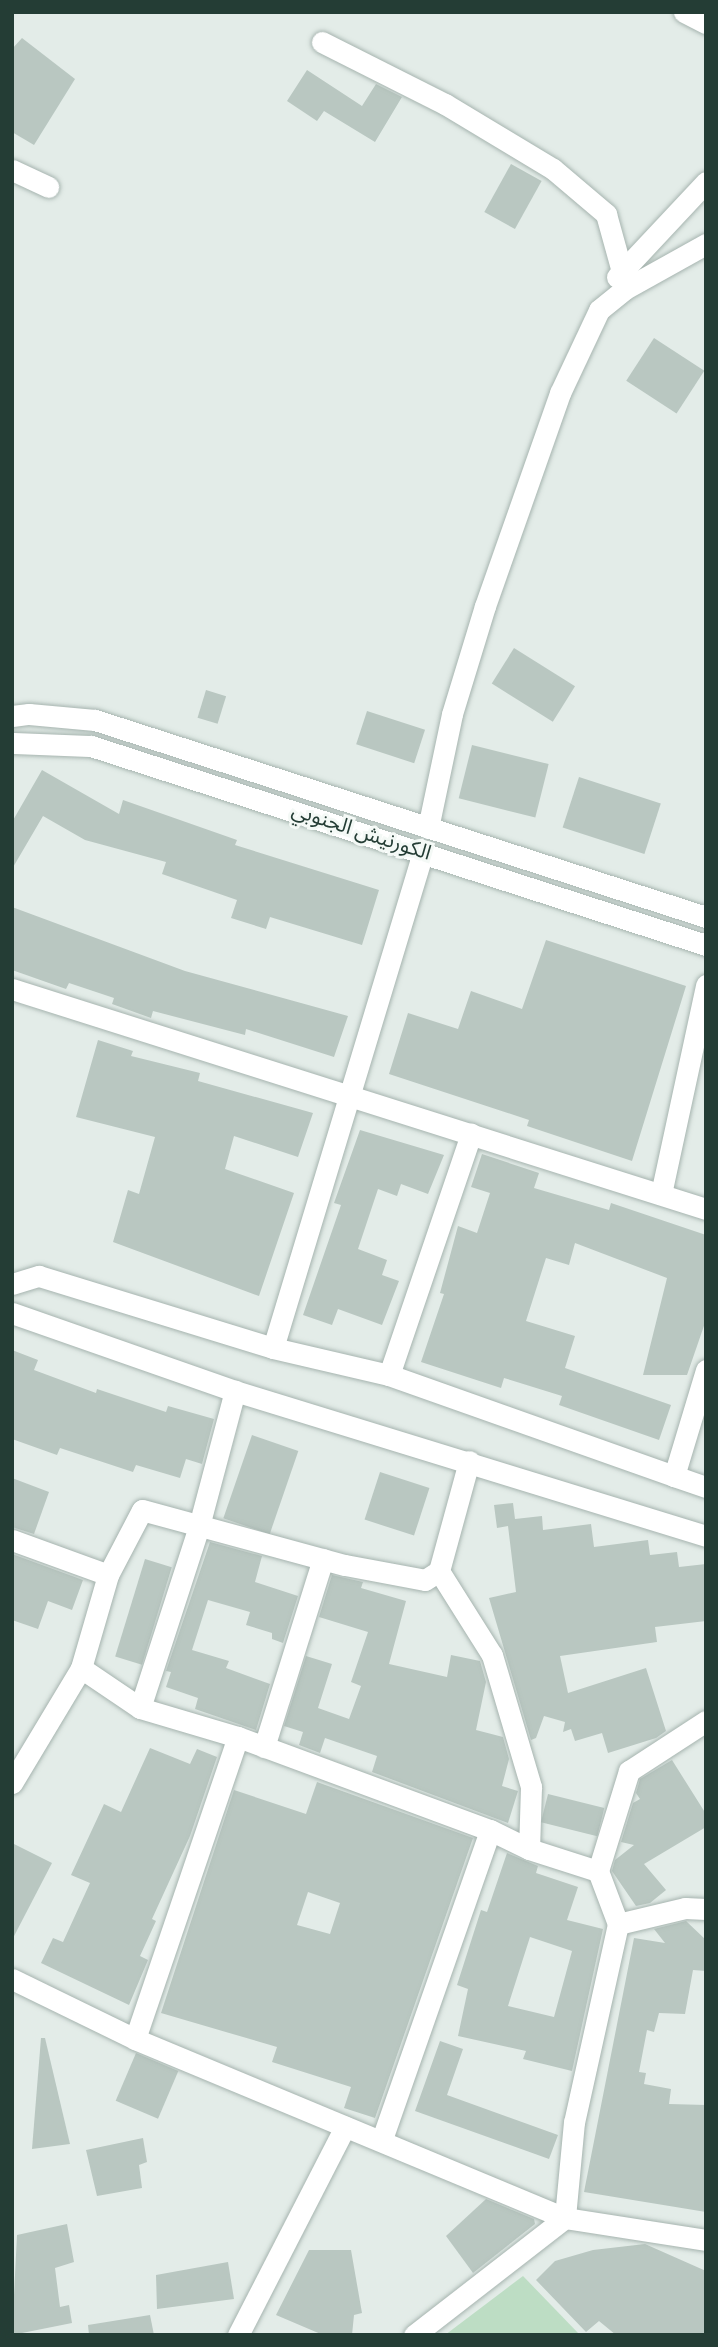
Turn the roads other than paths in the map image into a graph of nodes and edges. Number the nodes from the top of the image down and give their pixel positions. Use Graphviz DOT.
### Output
graph roads {
  1 [pos="684,12"];
  2 [pos="706,23"];
  3 [pos="323,42"];
  4 [pos="12,170"];
  5 [pos="706,182"];
  6 [pos="48,187"];
  7 [pos="706,244"];
  8 [pos="621,268"];
  9 [pos="599,310"];
  10 [pos="12,716"];
  11 [pos="12,743"];
  12 [pos="428,828"];
  13 [pos="423,852"];
  14 [pos="706,917"];
  15 [pos="706,946"];
  16 [pos="706,985"];
  17 [pos="12,989"];
  18 [pos="352,1096"];
  19 [pos="471,1134"];
  20 [pos="661,1194"];
  21 [pos="706,1209"];
  22 [pos="12,1284"];
  23 [pos="12,1313"];
  24 [pos="274,1348"];
  25 [pos="706,1370"];
  26 [pos="388,1375"];
  27 [pos="235,1391"];
  28 [pos="469,1461"];
  29 [pos="674,1476"];
  30 [pos="706,1487"];
  31 [pos="200,1526"];
  32 [pos="706,1536"];
  33 [pos="12,1539"];
  34 [pos="323,1559"];
  35 [pos="439,1571"];
  36 [pos="108,1575"];
  37 [pos="82,1668"];
  38 [pos="140,1708"];
  39 [pos="706,1721"];
  40 [pos="238,1737"];
  41 [pos="264,1747"];
  42 [pos="12,1783"];
  43 [pos="490,1830"];
  44 [pos="529,1849"];
  45 [pos="598,1871"];
  46 [pos="706,1909"];
  47 [pos="618,1924"];
  48 [pos="12,1979"];
  49 [pos="135,2039"];
  50 [pos="345,2127"];
  51 [pos="382,2139"];
  52 [pos="565,2218"];
  53 [pos="706,2240"];
  54 [pos="238,2335"];
  55 [pos="414,2335"];
  1 -- 2 [label="street"];
  3 -- 8 [label="street"];
  4 -- 6 [label="street"];
  5 -- 8 [label="street"];
  7 -- 9 [label="street"];
  8 -- 9 [label="street"];
  9 -- 12 [label="street"];
  10 -- 12 [label="street, الكورنيش الجنوبي"];
  11 -- 13 [label="street, الكورنيش الجنوبي"];
  12 -- 14 [label="street, الكورنيش الجنوبي"];
  13 -- 15 [label="street, الكورنيش الجنوبي"];
  13 -- 18 [label="street"];
  16 -- 20 [label="street"];
  17 -- 18 [label="street"];
  18 -- 19 [label="street"];
  18 -- 24 [label="street"];
  19 -- 20 [label="street"];
  19 -- 26 [label="street"];
  20 -- 21 [label="street"];
  22 -- 24 [label="street"];
  23 -- 27 [label="street"];
  24 -- 26 [label="street"];
  25 -- 29 [label="street"];
  26 -- 29 [label="street"];
  27 -- 28 [label="street"];
  27 -- 31 [label="street"];
  28 -- 32 [label="street"];
  28 -- 35 [label="street"];
  29 -- 30 [label="street"];
  31 -- 34 [label="street"];
  31 -- 36 [label="street"];
  31 -- 38 [label="street"];
  33 -- 36 [label="street"];
  34 -- 35 [label="street"];
  34 -- 41 [label="street"];
  35 -- 44 [label="street"];
  36 -- 37 [label="street"];
  37 -- 38 [label="street"];
  37 -- 42 [label="street"];
  38 -- 40 [label="street"];
  39 -- 45 [label="street"];
  40 -- 41 [label="street"];
  40 -- 49 [label="street"];
  41 -- 43 [label="street"];
  43 -- 44 [label="street"];
  43 -- 51 [label="street"];
  44 -- 45 [label="street"];
  45 -- 47 [label="street"];
  46 -- 47 [label="street"];
  47 -- 52 [label="street"];
  48 -- 49 [label="street"];
  49 -- 50 [label="street"];
  50 -- 51 [label="street"];
  50 -- 54 [label="street"];
  51 -- 52 [label="street"];
  52 -- 53 [label="street"];
  52 -- 55 [label="street"];
}
